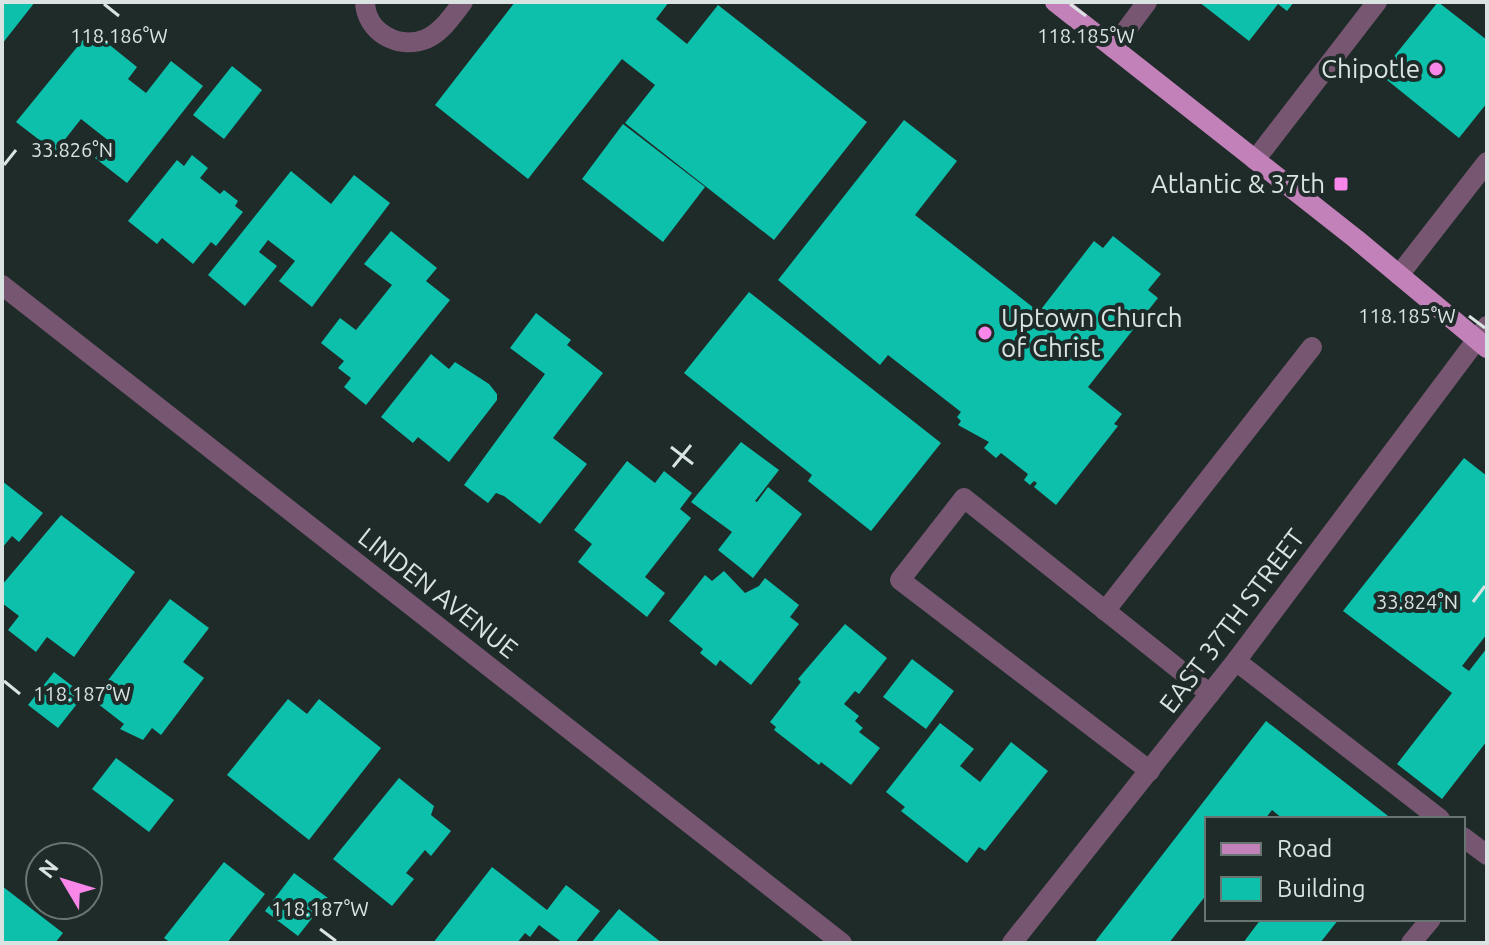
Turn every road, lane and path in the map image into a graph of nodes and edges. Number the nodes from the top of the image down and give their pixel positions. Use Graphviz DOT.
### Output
graph roads {
  1 [pos="365,2"];
  2 [pos="463,2"];
  3 [pos="1055,2"];
  4 [pos="1147,2"];
  5 [pos="1377,2"];
  6 [pos="1113,48"];
  7 [pos="1255,160"];
  8 [pos="1487,162"];
  9 [pos="1399,275"];
  10 [pos="2,285"];
  11 [pos="1483,338"];
  12 [pos="1312,347"];
  13 [pos="1105,611"];
  14 [pos="1236,661"];
  15 [pos="1210,694"];
  16 [pos="1150,771"];
  17 [pos="1437,817"];
  18 [pos="1465,838"];
  19 [pos="1487,855"];
  20 [pos="1429,921"];
  21 [pos="842,943"];
  22 [pos="1012,943"];
  23 [pos="1411,943"];
  1 -- 2 [label="street"];
  3 -- 6 [label="main road"];
  4 -- 6 [label="street"];
  5 -- 7 [label="street"];
  6 -- 7 [label="main road"];
  7 -- 9 [label="main road"];
  8 -- 9 [label="street"];
  9 -- 11 [label="main road"];
  10 -- 21 [label="street, LINDEN AVENUE"];
  11 -- 14 [label="street, EAST 37TH STREET"];
  12 -- 13 [label="street"];
  13 -- 15 [label="street"];
  13 -- 16 [label="street"];
  14 -- 15 [label="street, EAST 37TH STREET"];
  14 -- 17 [label="street"];
  15 -- 16 [label="street, EAST 37TH STREET"];
  16 -- 22 [label="street, EAST 37TH STREET"];
  18 -- 19 [label="street"];
  20 -- 23 [label="street"];
}
